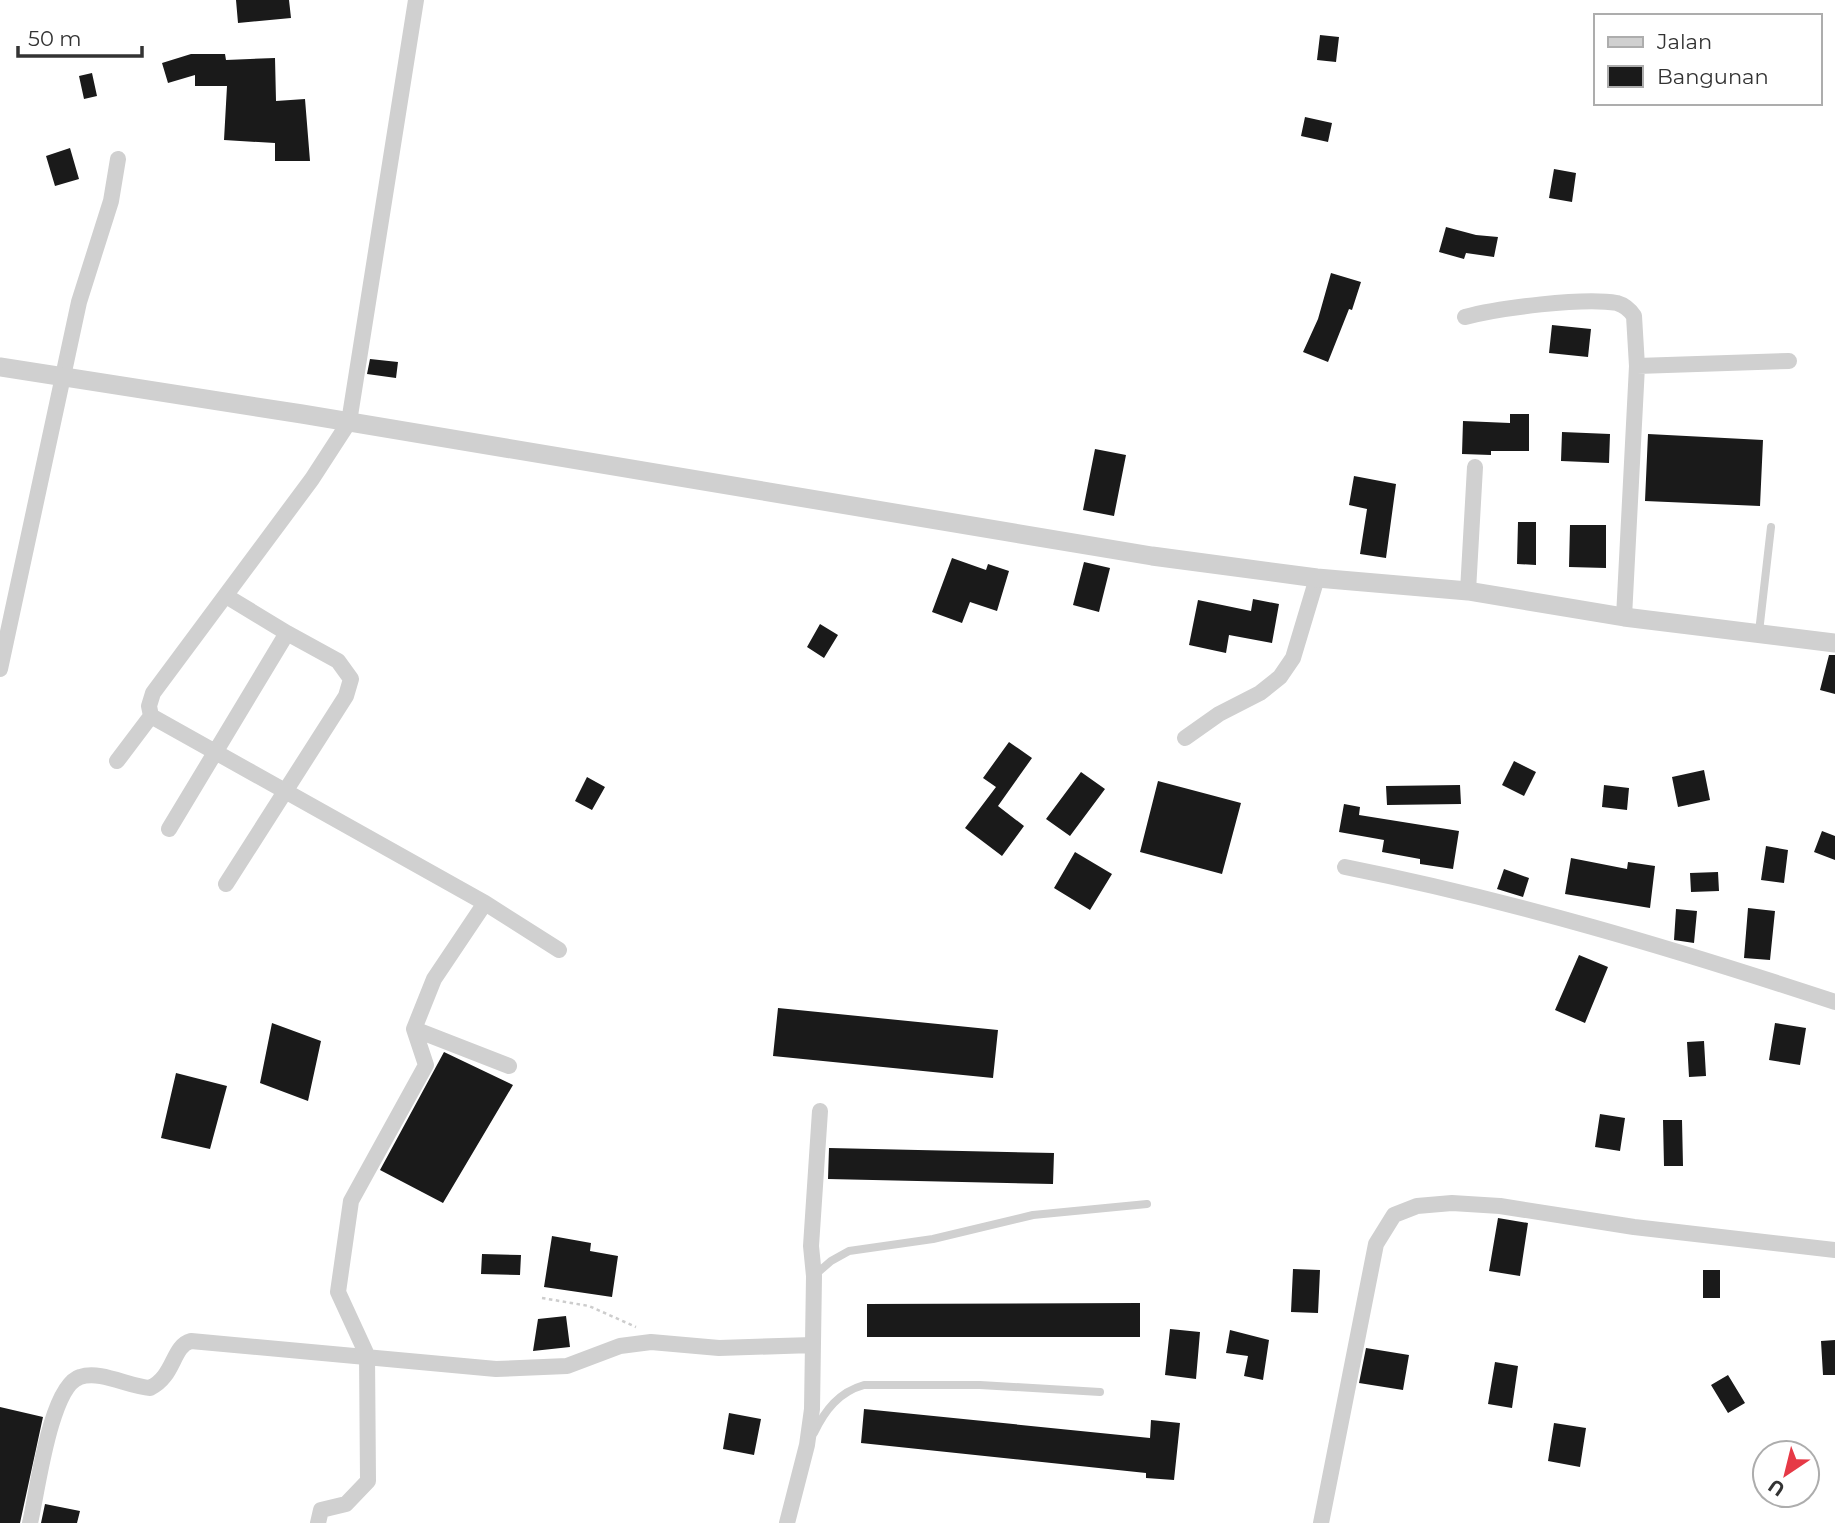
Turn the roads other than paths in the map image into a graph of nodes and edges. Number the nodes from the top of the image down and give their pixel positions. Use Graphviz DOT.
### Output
graph roads {
  1 [pos="416,0"];
  2 [pos="118,159"];
  3 [pos="1465,317"];
  4 [pos="1789,361"];
  5 [pos="1637,366"];
  6 [pos="0,367"];
  7 [pos="64,376"];
  8 [pos="349,422"];
  9 [pos="1475,467"];
  10 [pos="1771,527"];
  11 [pos="1317,578"];
  12 [pos="1468,591"];
  13 [pos="226,596"];
  14 [pos="1624,617"];
  15 [pos="1759,632"];
  16 [pos="287,633"];
  17 [pos="1835,643"];
  18 [pos="0,669"];
  19 [pos="151,716"];
  20 [pos="1185,738"];
  21 [pos="214,754"];
  22 [pos="117,761"];
  23 [pos="285,790"];
  24 [pos="169,830"];
  25 [pos="1345,867"];
  26 [pos="226,884"];
  27 [pos="485,903"];
  28 [pos="559,950"];
  29 [pos="1835,1002"];
  30 [pos="414,1029"];
  31 [pos="509,1066"];
  32 [pos="820,1111"];
  33 [pos="1147,1204"];
  34 [pos="1835,1250"];
  35 [pos="814,1276"];
  36 [pos="813,1345"];
  37 [pos="367,1355"];
  38 [pos="1100,1392"];
  39 [pos="807,1446"];
  40 [pos="30,1523"];
  41 [pos="318,1523"];
  42 [pos="787,1523"];
  43 [pos="1321,1523"];
  1 -- 8 [label="street"];
  2 -- 7 [label="street"];
  3 -- 5 [label="street"];
  4 -- 5 [label="street"];
  5 -- 14 [label="street"];
  6 -- 7 [label="street"];
  7 -- 8 [label="street"];
  7 -- 18 [label="street"];
  8 -- 11 [label="street"];
  8 -- 13 [label="street"];
  9 -- 12 [label="street"];
  10 -- 15 [label="lane"];
  11 -- 12 [label="street"];
  11 -- 20 [label="street"];
  12 -- 14 [label="street"];
  13 -- 16 [label="street"];
  13 -- 19 [label="street"];
  14 -- 15 [label="street"];
  15 -- 17 [label="street"];
  16 -- 21 [label="street"];
  16 -- 23 [label="street"];
  19 -- 21 [label="street"];
  19 -- 22 [label="street"];
  21 -- 23 [label="street"];
  21 -- 24 [label="street"];
  23 -- 26 [label="street"];
  23 -- 27 [label="street"];
  25 -- 29 [label="street"];
  27 -- 28 [label="street"];
  27 -- 30 [label="street"];
  30 -- 31 [label="street"];
  30 -- 37 [label="street"];
  32 -- 35 [label="street"];
  33 -- 35 [label="lane"];
  34 -- 43 [label="street"];
  35 -- 36 [label="street"];
  36 -- 37 [label="street"];
  36 -- 39 [label="street"];
  37 -- 40 [label="street"];
  37 -- 41 [label="street"];
  38 -- 39 [label="lane"];
  39 -- 42 [label="street"];
}
